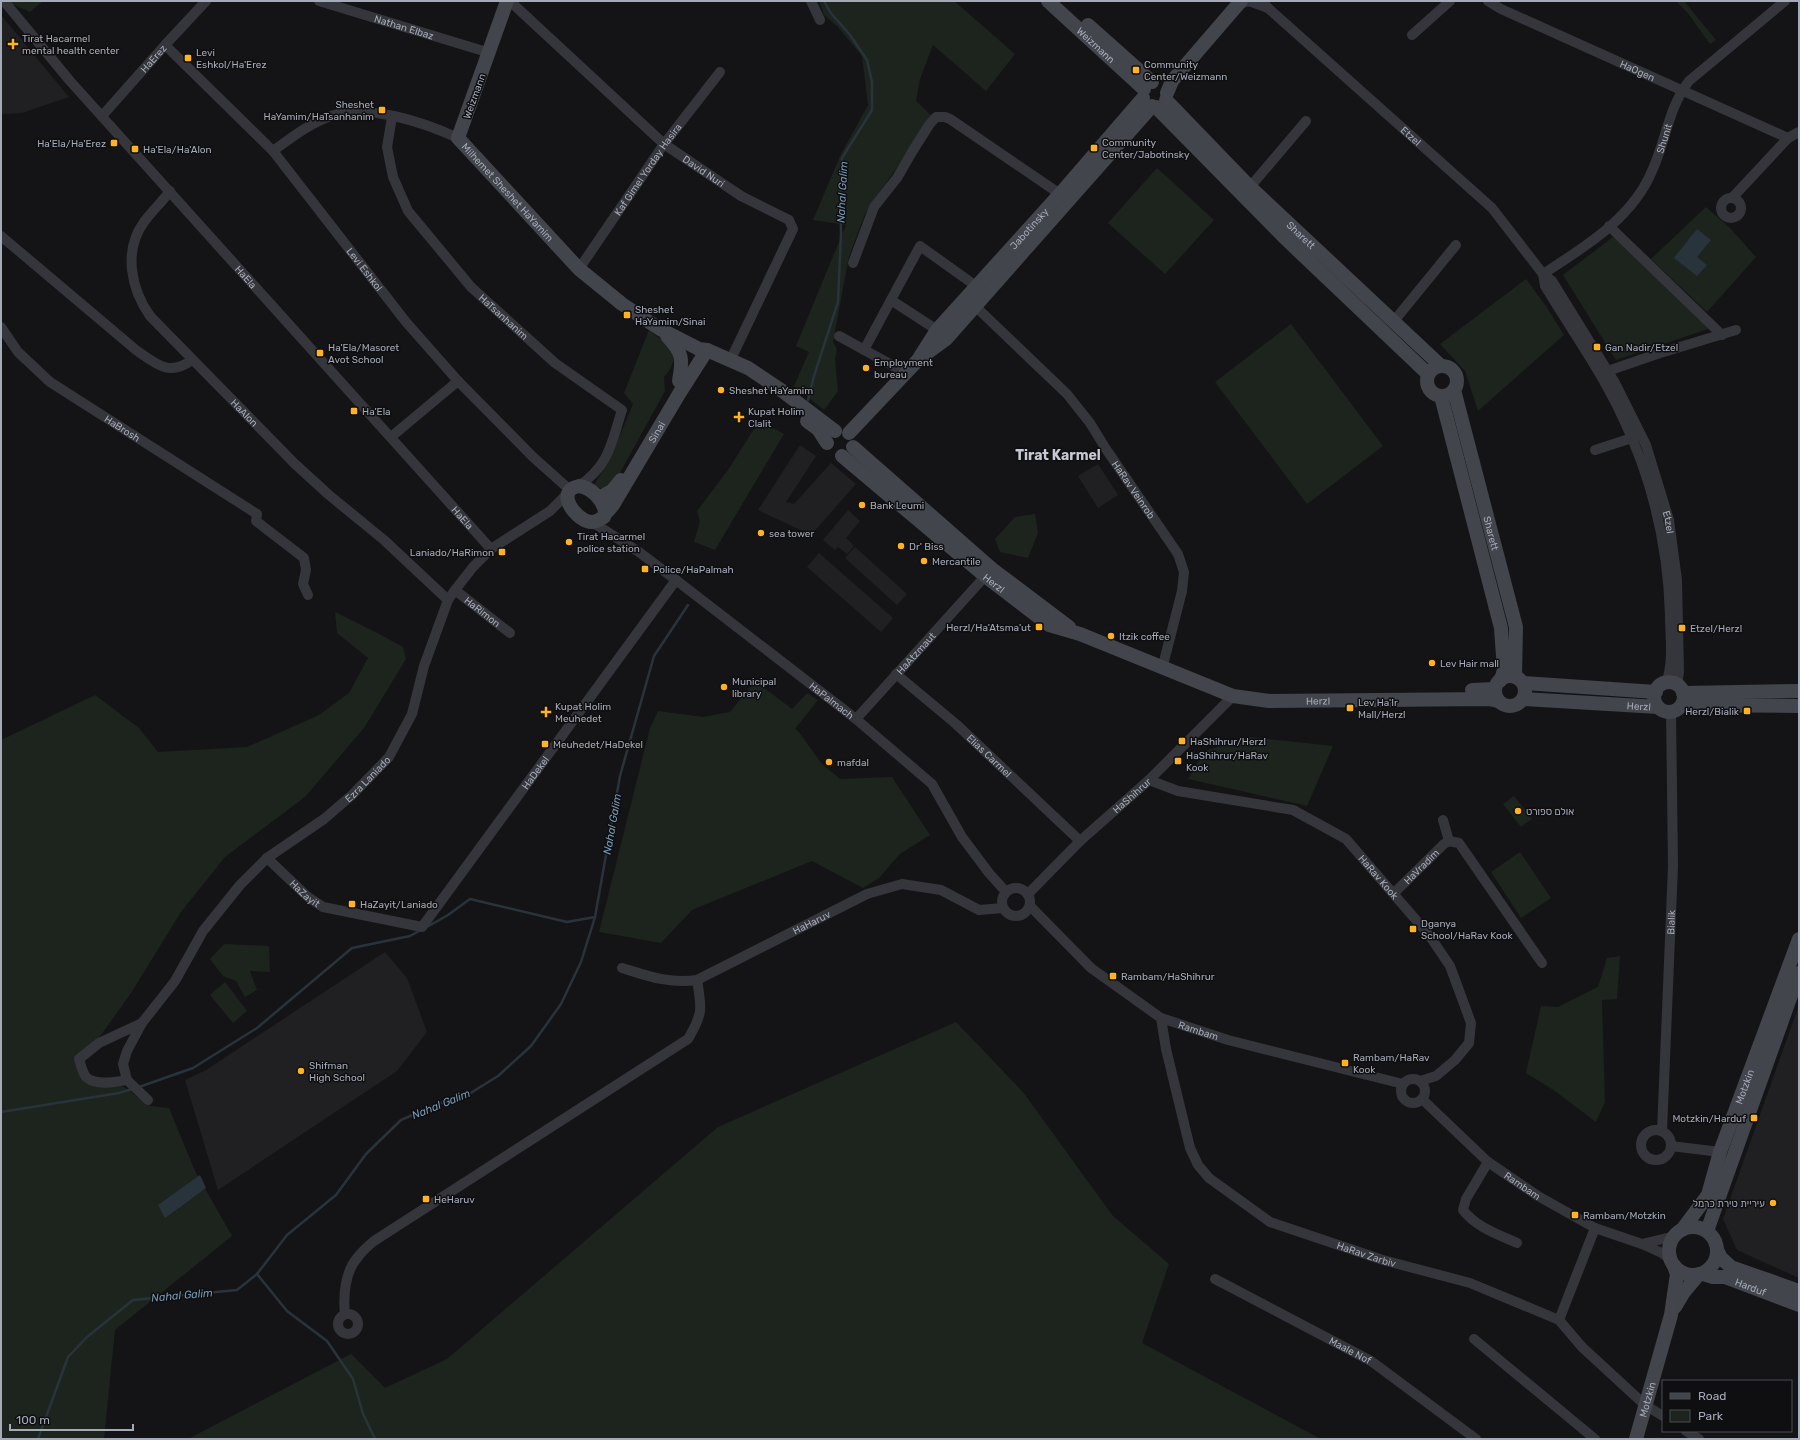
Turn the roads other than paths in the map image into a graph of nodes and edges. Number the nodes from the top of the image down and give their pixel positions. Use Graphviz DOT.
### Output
graph roads {
  1 [pos="4,1"];
  2 [pos="206,1"];
  3 [pos="319,1"];
  4 [pos="811,1"];
  5 [pos="1048,1"];
  6 [pos="1061,1"];
  7 [pos="1450,1"];
  8 [pos="1488,1"];
  9 [pos="1785,1"];
  10 [pos="512,2"];
  11 [pos="1237,2"];
  12 [pos="1265,5"];
  13 [pos="820,20"];
  14 [pos="1412,35"];
  15 [pos="165,45"];
  16 [pos="490,53"];
  17 [pos="720,72"];
  18 [pos="1682,90"];
  19 [pos="1155,95"];
  20 [pos="102,116"];
  21 [pos="392,117"];
  22 [pos="1306,121"];
  23 [pos="1799,132"];
  24 [pos="458,138"];
  25 [pos="1788,138"];
  26 [pos="664,144"];
  27 [pos="274,151"];
  28 [pos="1250,187"];
  29 [pos="170,191"];
  30 [pos="1060,194"];
  31 [pos="1733,197"];
  32 [pos="1609,226"];
  33 [pos="1,236"];
  34 [pos="1456,245"];
  35 [pos="853,263"];
  36 [pos="579,269"];
  37 [pos="1543,274"];
  38 [pos="976,286"];
  39 [pos="891,300"];
  40 [pos="975,306"];
  41 [pos="1394,321"];
  42 [pos="1,327"];
  43 [pos="660,329"];
  44 [pos="937,330"];
  45 [pos="1736,330"];
  46 [pos="1722,335"];
  47 [pos="839,336"];
  48 [pos="864,350"];
  49 [pos="703,352"];
  50 [pos="192,360"];
  51 [pos="918,360"];
  52 [pos="730,361"];
  53 [pos="1440,365"];
  54 [pos="1604,372"];
  55 [pos="906,373"];
  56 [pos="1428,374"];
  57 [pos="458,381"];
  58 [pos="679,381"];
  59 [pos="1454,390"];
  60 [pos="1441,396"];
  61 [pos="391,437"];
  62 [pos="1632,438"];
  63 [pos="841,442"];
  64 [pos="1595,450"];
  65 [pos="572,490"];
  66 [pos="599,498"];
  67 [pos="570,507"];
  68 [pos="550,511"];
  69 [pos="600,517"];
  70 [pos="491,549"];
  71 [pos="988,573"];
  72 [pos="676,580"];
  73 [pos="455,590"];
  74 [pos="308,595"];
  75 [pos="448,600"];
  76 [pos="510,633"];
  77 [pos="1162,669"];
  78 [pos="896,674"];
  79 [pos="1519,680"];
  80 [pos="1498,690"];
  81 [pos="1799,691"];
  82 [pos="1672,695"];
  83 [pos="1233,696"];
  84 [pos="1523,699"];
  85 [pos="1799,706"];
  86 [pos="856,719"];
  87 [pos="1149,780"];
  88 [pos="1443,820"];
  89 [pos="1080,841"];
  90 [pos="1449,841"];
  91 [pos="267,858"];
  92 [pos="1006,892"];
  93 [pos="1394,893"];
  94 [pos="1028,894"];
  95 [pos="1031,907"];
  96 [pos="1003,908"];
  97 [pos="422,928"];
  98 [pos="1799,939"];
  99 [pos="1542,963"];
  100 [pos="622,968"];
  101 [pos="1799,973"];
  102 [pos="697,980"];
  103 [pos="1161,1018"];
  104 [pos="142,1023"];
  105 [pos="127,1080"];
  106 [pos="1420,1081"];
  107 [pos="1403,1084"];
  108 [pos="1422,1099"];
  109 [pos="148,1100"];
  110 [pos="1662,1132"];
  111 [pos="1671,1146"];
  112 [pos="1720,1152"];
  113 [pos="1488,1162"];
  114 [pos="1596,1228"];
  115 [pos="1707,1231"];
  116 [pos="1678,1233"];
  117 [pos="1517,1243"];
  118 [pos="1642,1244"];
  119 [pos="1717,1250"];
  120 [pos="1673,1263"];
  121 [pos="1701,1274"];
  122 [pos="1215,1279"];
  123 [pos="1799,1291"];
  124 [pos="1799,1305"];
  125 [pos="345,1314"];
  126 [pos="1671,1314"];
  127 [pos="1559,1320"];
  128 [pos="1474,1340"];
  129 [pos="1645,1405"];
  130 [pos="1662,1415"];
  131 [pos="1688,1432"];
  132 [pos="1476,1439"];
  133 [pos="1595,1439"];
  134 [pos="1636,1439"];
  135 [pos="1698,1439"];
  1 -- 20 [label="street, HaEla"];
  2 -- 15 [label="street, HaErez"];
  3 -- 16 [label="street, Nathan Elbaz"];
  4 -- 13 [label="street"];
  5 -- 19 [label="street, Weizmann"];
  6 -- 19 [label="street, Weizmann"];
  7 -- 14 [label="street"];
  8 -- 18 [label="street, HaOgen"];
  9 -- 18 [label="street, Shunit"];
  10 -- 16 [label="street, Weizmann"];
  10 -- 26 [label="street, David Nuri"];
  11 -- 12 [label="street, Etzel"];
  11 -- 19 [label="street, Jabotinsky"];
  12 -- 37 [label="street, Etzel"];
  15 -- 20 [label="street, HaErez"];
  15 -- 27 [label="street, Levi Eshkol"];
  16 -- 24 [label="street, Weizmann"];
  17 -- 26 [label="street, Kaf Gimel Yorday Hasira"];
  18 -- 25 [label="street, HaOgen"];
  18 -- 32 [label="street, Shunit"];
  19 -- 28 [label="street, Sharett"];
  19 -- 30 [label="street, Jabotinsky"];
  19 -- 40 [label="street, Jabotinsky"];
  19 -- 56 [label="street, Sharett"];
  20 -- 29 [label="street, HaEla"];
  21 -- 24 [label="street, Milhemet Sheshet HaYamim"];
  21 -- 27 [label="street, Milhemet Sheshet HaYamim"];
  21 -- 65 [label="street, HaTsanhanim"];
  22 -- 28 [label="street"];
  23 -- 25 [label="street"];
  24 -- 36 [label="street, Milhemet Sheshet HaYamim"];
  25 -- 31 [label="street"];
  26 -- 36 [label="street, Kaf Gimel Yorday Hasira"];
  26 -- 52 [label="street, David Nuri"];
  27 -- 57 [label="street, Levi Eshkol"];
  28 -- 41 [label="street, Sharett"];
  29 -- 50 [label="street, HaAlon"];
  29 -- 61 [label="street, HaEla"];
  30 -- 35 [label="street"];
  30 -- 38 [label="street, Jabotinsky"];
  32 -- 37 [label="street, Shunit"];
  32 -- 46 [label="street"];
  33 -- 50 [label="street"];
  34 -- 41 [label="street"];
  36 -- 43 [label="street, Milhemet Sheshet HaYamim"];
  37 -- 54 [label="street, Etzel"];
  38 -- 39 [label="street"];
  38 -- 44 [label="street, Jabotinsky"];
  39 -- 44 [label="street"];
  39 -- 48 [label="street"];
  40 -- 51 [label="street, Jabotinsky"];
  40 -- 77 [label="street, HaRav Veinrob"];
  41 -- 53 [label="street, Sharett"];
  42 -- 74 [label="street, HaBrosh"];
  43 -- 49 [label="street, Milhemet Sheshet HaYamim"];
  43 -- 58 [label="street"];
  44 -- 51 [label="street, Jabotinsky"];
  45 -- 46 [label="street"];
  46 -- 54 [label="street"];
  47 -- 48 [label="street"];
  48 -- 55 [label="street"];
  49 -- 52 [label="street, Milhemet Sheshet HaYamim"];
  49 -- 58 [label="street, Sinai"];
  49 -- 63 [label="street, Milhemet Sheshet HaYamim"];
  49 -- 69 [label="street, Sinai"];
  50 -- 75 [label="street, HaAlon"];
  51 -- 55 [label="street, Jabotinsky"];
  52 -- 63 [label="street, Milhemet Sheshet HaYamim"];
  53 -- 56 [label="street"];
  53 -- 59 [label="street"];
  54 -- 62 [label="street, Etzel"];
  54 -- 82 [label="street, Etzel"];
  55 -- 63 [label="street, Jabotinsky"];
  56 -- 60 [label="street"];
  57 -- 61 [label="street"];
  57 -- 65 [label="street, Levi Eshkol"];
  58 -- 66 [label="street, Sinai"];
  59 -- 60 [label="street"];
  59 -- 79 [label="street, Sharett"];
  60 -- 80 [label="street, Sharett"];
  61 -- 70 [label="street, HaEla"];
  62 -- 64 [label="street"];
  62 -- 82 [label="street, Etzel"];
  63 -- 71 [label="street, Herzl"];
  65 -- 66 [label="street"];
  65 -- 67 [label="street"];
  65 -- 68 [label="street, Ezra Laniado"];
  66 -- 69 [label="street"];
  67 -- 68 [label="street, Ezra Laniado"];
  67 -- 69 [label="street"];
  68 -- 70 [label="street, Ezra Laniado"];
  69 -- 72 [label="street, HaPalmach"];
  70 -- 73 [label="street, Ezra Laniado"];
  71 -- 77 [label="street, Herzl"];
  71 -- 78 [label="street, HaAtzmaut"];
  72 -- 86 [label="street, HaPalmach"];
  72 -- 97 [label="street, HaDekel"];
  73 -- 75 [label="street, Ezra Laniado"];
  73 -- 76 [label="street, HaRimon"];
  75 -- 91 [label="street, Ezra Laniado"];
  77 -- 83 [label="street, Herzl"];
  78 -- 86 [label="street, HaAtzmaut"];
  78 -- 89 [label="street, Elias Carmel"];
  79 -- 80 [label="street, Herzl"];
  79 -- 82 [label="street, Herzl"];
  79 -- 84 [label="street"];
  80 -- 83 [label="street, Herzl"];
  80 -- 84 [label="street, Herzl"];
  81 -- 82 [label="street, Herzl"];
  82 -- 84 [label="street, Herzl"];
  82 -- 85 [label="street, Herzl"];
  82 -- 110 [label="street, Bialik"];
  83 -- 87 [label="street, HaShihrur"];
  86 -- 92 [label="street, HaPalmach"];
  87 -- 89 [label="street, HaShihrur"];
  87 -- 93 [label="street, HaRav Kook"];
  88 -- 90 [label="street"];
  89 -- 94 [label="street, HaShihrur"];
  90 -- 93 [label="street, HaVradim"];
  90 -- 99 [label="street"];
  91 -- 97 [label="street, HaZayit"];
  91 -- 104 [label="street, Ezra Laniado"];
  92 -- 94 [label="street"];
  92 -- 96 [label="street"];
  93 -- 106 [label="street, HaRav Kook"];
  94 -- 95 [label="street"];
  95 -- 96 [label="street"];
  95 -- 103 [label="street, Rambam"];
  96 -- 102 [label="street, HaHaruv"];
  98 -- 112 [label="street, Motzkin"];
  100 -- 102 [label="street, HaHaruv"];
  101 -- 115 [label="street, Motzkin"];
  102 -- 125 [label="street"];
  103 -- 107 [label="street, Rambam"];
  103 -- 127 [label="street, HaRav Zarbiv"];
  104 -- 105 [label="street, Ezra Laniado"];
  104 -- 105 [label="street, Ezra Laniado"];
  105 -- 109 [label="street"];
  106 -- 107 [label="street, Rambam"];
  106 -- 108 [label="street"];
  107 -- 108 [label="street"];
  108 -- 113 [label="street, Rambam"];
  110 -- 111 [label="street"];
  110 -- 111 [label="street"];
  111 -- 112 [label="street"];
  112 -- 116 [label="street, Motzkin"];
  113 -- 114 [label="street, Rambam"];
  113 -- 117 [label="street"];
  114 -- 118 [label="street, Rambam"];
  114 -- 127 [label="street"];
  115 -- 116 [label="street"];
  115 -- 119 [label="street"];
  116 -- 118 [label="street"];
  116 -- 120 [label="street"];
  118 -- 120 [label="street, Rambam"];
  119 -- 121 [label="street"];
  119 -- 123 [label="street, Harduf"];
  120 -- 121 [label="street"];
  120 -- 126 [label="street, Motzkin"];
  121 -- 124 [label="street, Harduf"];
  121 -- 126 [label="street, Motzkin"];
  122 -- 132 [label="street, Maale Nof"];
  126 -- 129 [label="street, Motzkin"];
  127 -- 129 [label="street, HaRav Zarbiv"];
  128 -- 133 [label="street"];
  129 -- 130 [label="street, HaRav Zarbiv"];
  129 -- 134 [label="street, Motzkin"];
  131 -- 135 [label="street"];
}
